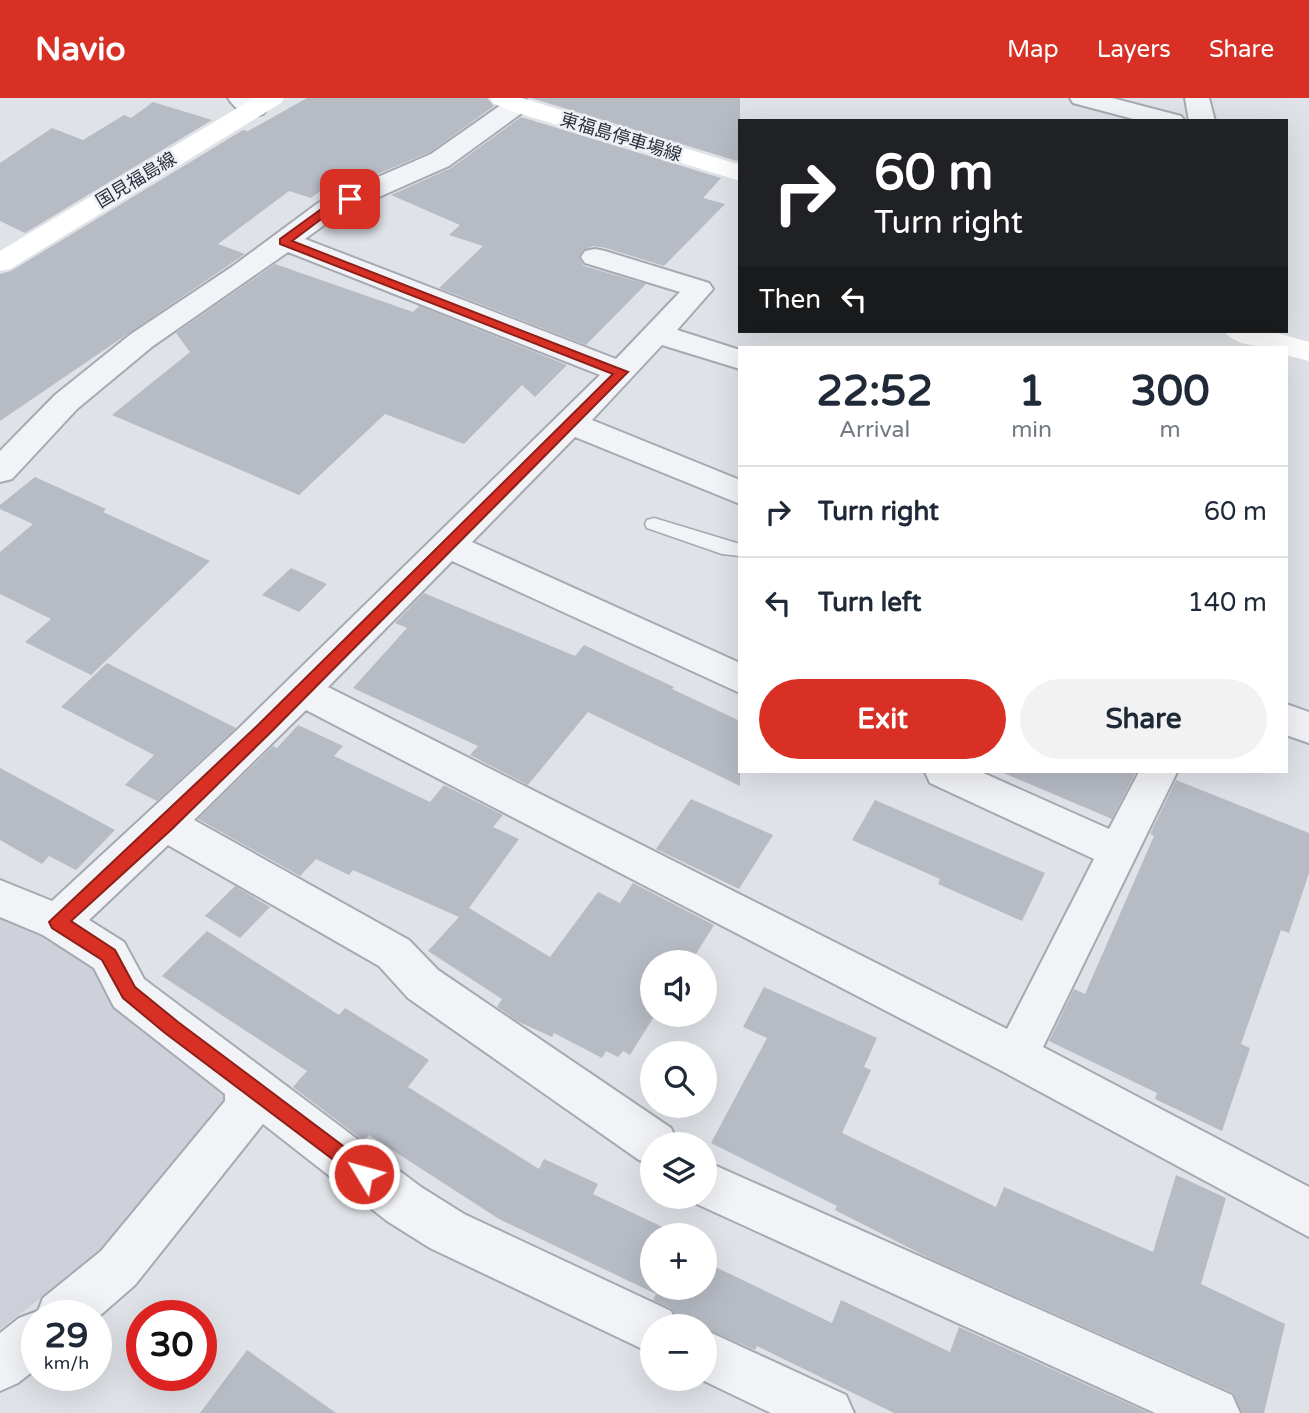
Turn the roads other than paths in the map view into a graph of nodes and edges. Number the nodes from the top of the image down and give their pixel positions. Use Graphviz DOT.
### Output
graph roads {
  1 [pos="1083,98"];
  2 [pos="1197,98"];
  3 [pos="255,102"];
  4 [pos="509,102"];
  5 [pos="1164,119"];
  6 [pos="1202,119"];
  7 [pos="738,172"];
  8 [pos="284,241"];
  9 [pos="595,257"];
  10 [pos="0,263"];
  11 [pos="1245,333"];
  12 [pos="657,334"];
  13 [pos="1272,345"];
  14 [pos="1288,348"];
  15 [pos="1309,352"];
  16 [pos="738,359"];
  17 [pos="621,372"];
  18 [pos="571,423"];
  19 [pos="0,471"];
  20 [pos="738,492"];
  21 [pos="654,524"];
  22 [pos="448,545"];
  23 [pos="738,550"];
  24 [pos="738,678"];
  25 [pos="302,691"];
  26 [pos="1288,720"];
  27 [pos="1309,728"];
  28 [pos="946,773"];
  29 [pos="1158,773"];
  30 [pos="166,824"];
  31 [pos="1119,852"];
  32 [pos="0,898"];
  33 [pos="58,922"];
  34 [pos="1016,1056"];
  35 [pos="247,1084"];
  36 [pos="640,1134"];
  37 [pos="717,1189"];
  38 [pos="1309,1213"];
  39 [pos="80,1300"];
  40 [pos="640,1323"];
  41 [pos="21,1349"];
  42 [pos="717,1360"];
  43 [pos="0,1365"];
  44 [pos="828,1413"];
  45 [pos="1214,1413"];
  1 -- 5 [label="street"];
  2 -- 6 [label="street"];
  3 -- 10 [label="main road, 国見福島線"];
  4 -- 7 [label="main road, 東福島停車場線"];
  4 -- 8 [label="street"];
  8 -- 17 [label="street"];
  8 -- 19 [label="street"];
  9 -- 12 [label="street"];
  11 -- 13 [label="main road"];
  12 -- 16 [label="street"];
  12 -- 17 [label="street"];
  14 -- 15 [label="main road"];
  17 -- 18 [label="street"];
  18 -- 20 [label="street"];
  18 -- 22 [label="street"];
  21 -- 23 [label="lane"];
  22 -- 24 [label="street"];
  22 -- 25 [label="street"];
  25 -- 30 [label="street"];
  25 -- 34 [label="street"];
  26 -- 27 [label="street"];
  28 -- 31 [label="street"];
  29 -- 31 [label="street"];
  30 -- 33 [label="street"];
  30 -- 36 [label="street"];
  31 -- 34 [label="street"];
  32 -- 33 [label="street"];
  33 -- 35 [label="street"];
  34 -- 38 [label="street"];
  35 -- 39 [label="street"];
  35 -- 40 [label="street"];
  37 -- 45 [label="street"];
  41 -- 43 [label="street"];
  42 -- 44 [label="street"];
}
